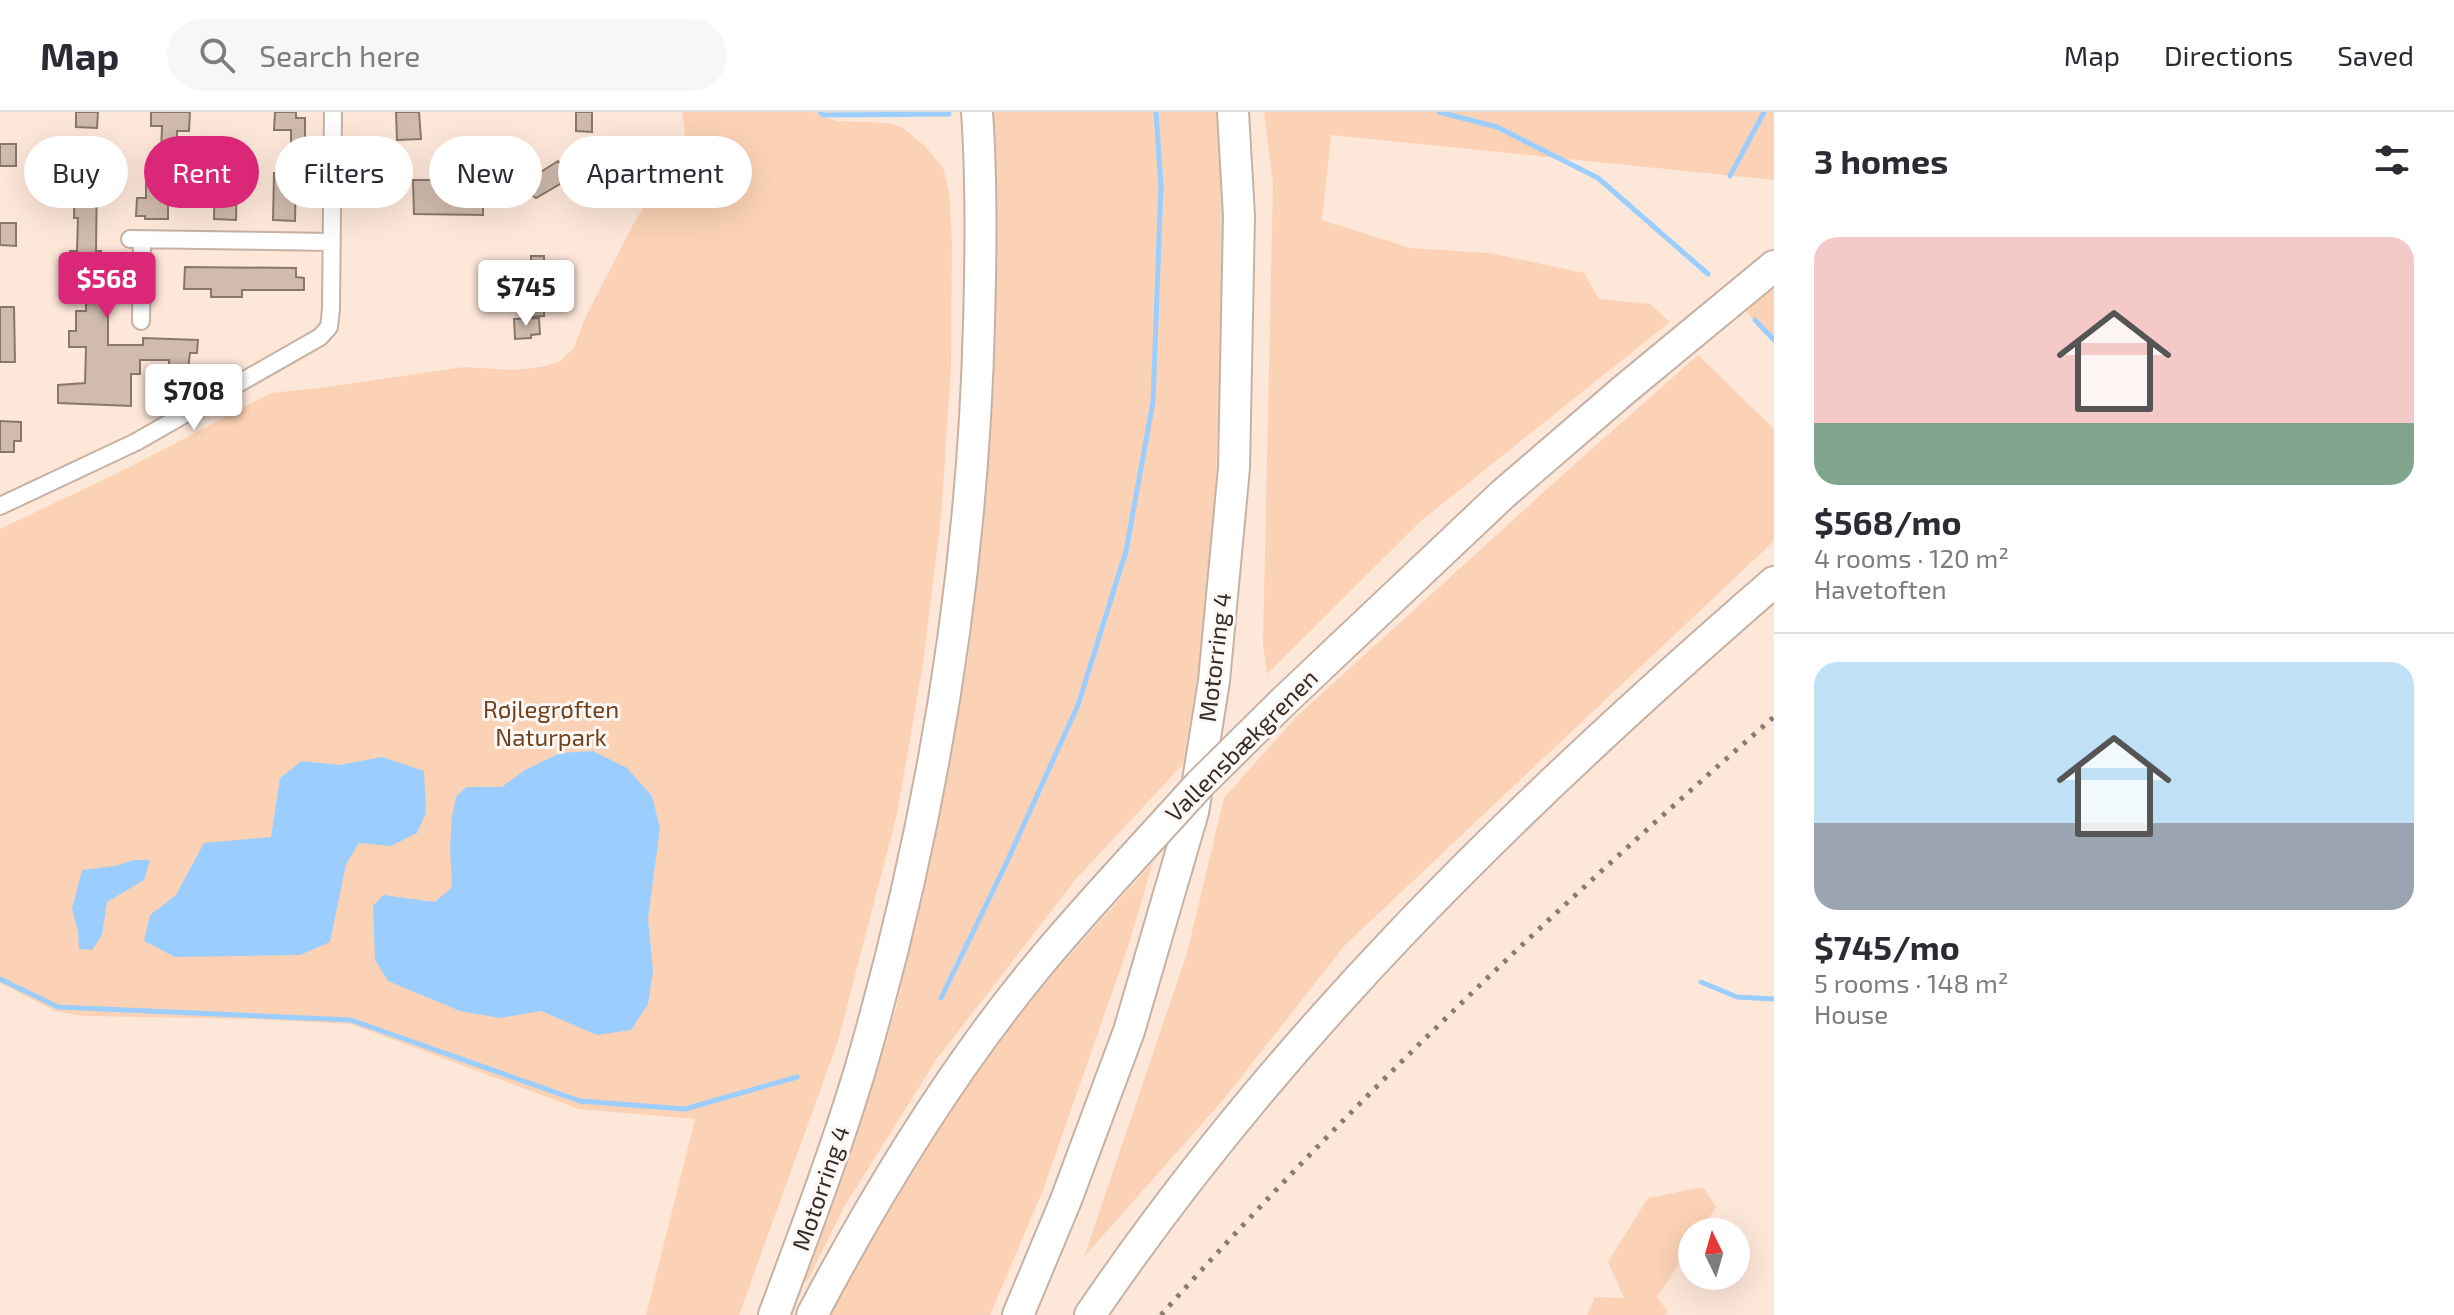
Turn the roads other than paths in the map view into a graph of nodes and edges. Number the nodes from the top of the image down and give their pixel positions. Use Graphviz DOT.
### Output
graph roads {
  1 [pos="333,112"];
  2 [pos="977,112"];
  3 [pos="1233,112"];
  4 [pos="332,242"];
  5 [pos="1774,266"];
  6 [pos="141,321"];
  7 [pos="0,506"];
  8 [pos="1774,582"];
  9 [pos="774,1315"];
  10 [pos="812,1315"];
  11 [pos="1018,1315"];
  12 [pos="1090,1315"];
  1 -- 4 [label="street"];
  2 -- 9 [label="highway, Motorring 4"];
  3 -- 11 [label="highway, Motorring 4"];
  4 -- 6 [label="street"];
  4 -- 7 [label="street"];
  5 -- 10 [label="highway, Vallensbækgrenen, bridge"];
  8 -- 12 [label="highway"];
}
